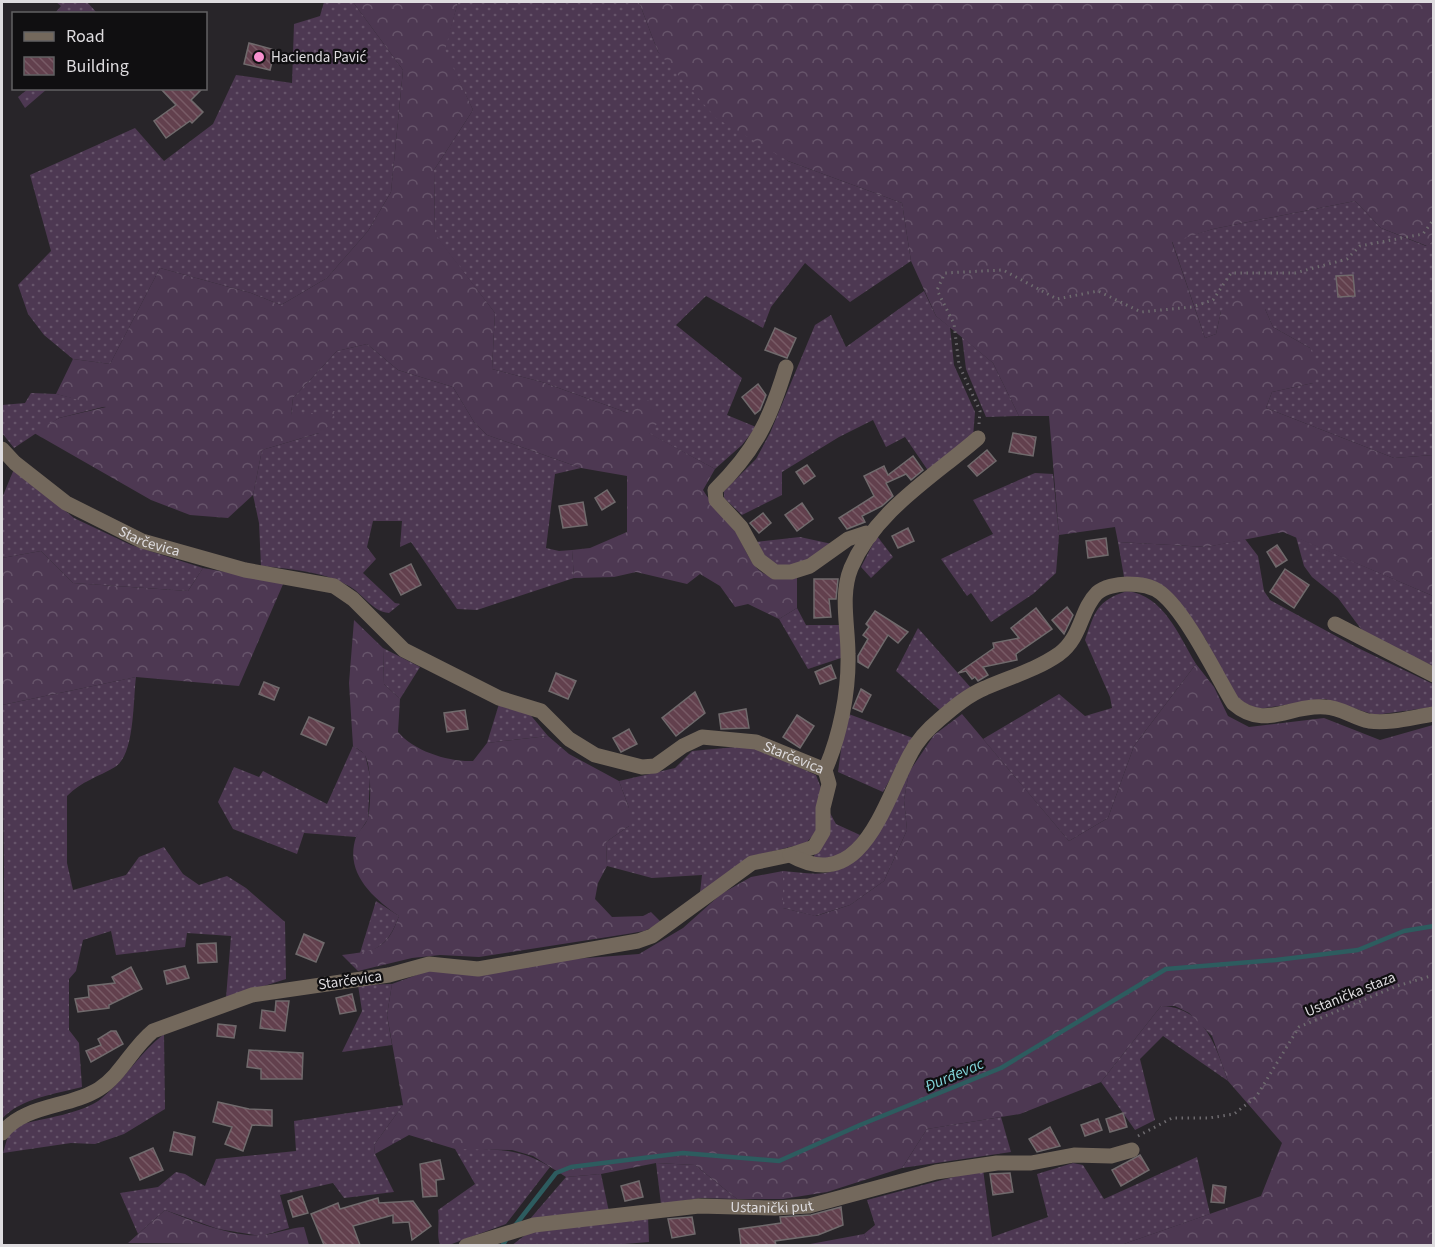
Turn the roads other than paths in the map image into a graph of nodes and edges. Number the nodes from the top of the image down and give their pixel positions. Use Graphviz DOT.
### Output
graph roads {
  1 [pos="786,367"];
  2 [pos="978,438"];
  3 [pos="2,448"];
  4 [pos="870,536"];
  5 [pos="1335,624"];
  6 [pos="1434,675"];
  7 [pos="1434,714"];
  8 [pos="825,771"];
  9 [pos="790,855"];
  10 [pos="2,1133"];
  11 [pos="1133,1144"];
  12 [pos="466,1245"];
  1 -- 4 [label="street"];
  2 -- 4 [label="street"];
  3 -- 8 [label="street, Starčevica"];
  4 -- 8 [label="street"];
  5 -- 6 [label="street"];
  7 -- 9 [label="street"];
  8 -- 9 [label="street, Starčevica"];
  9 -- 10 [label="street, Starčevica"];
  11 -- 12 [label="street, Ustanički put"];
}
